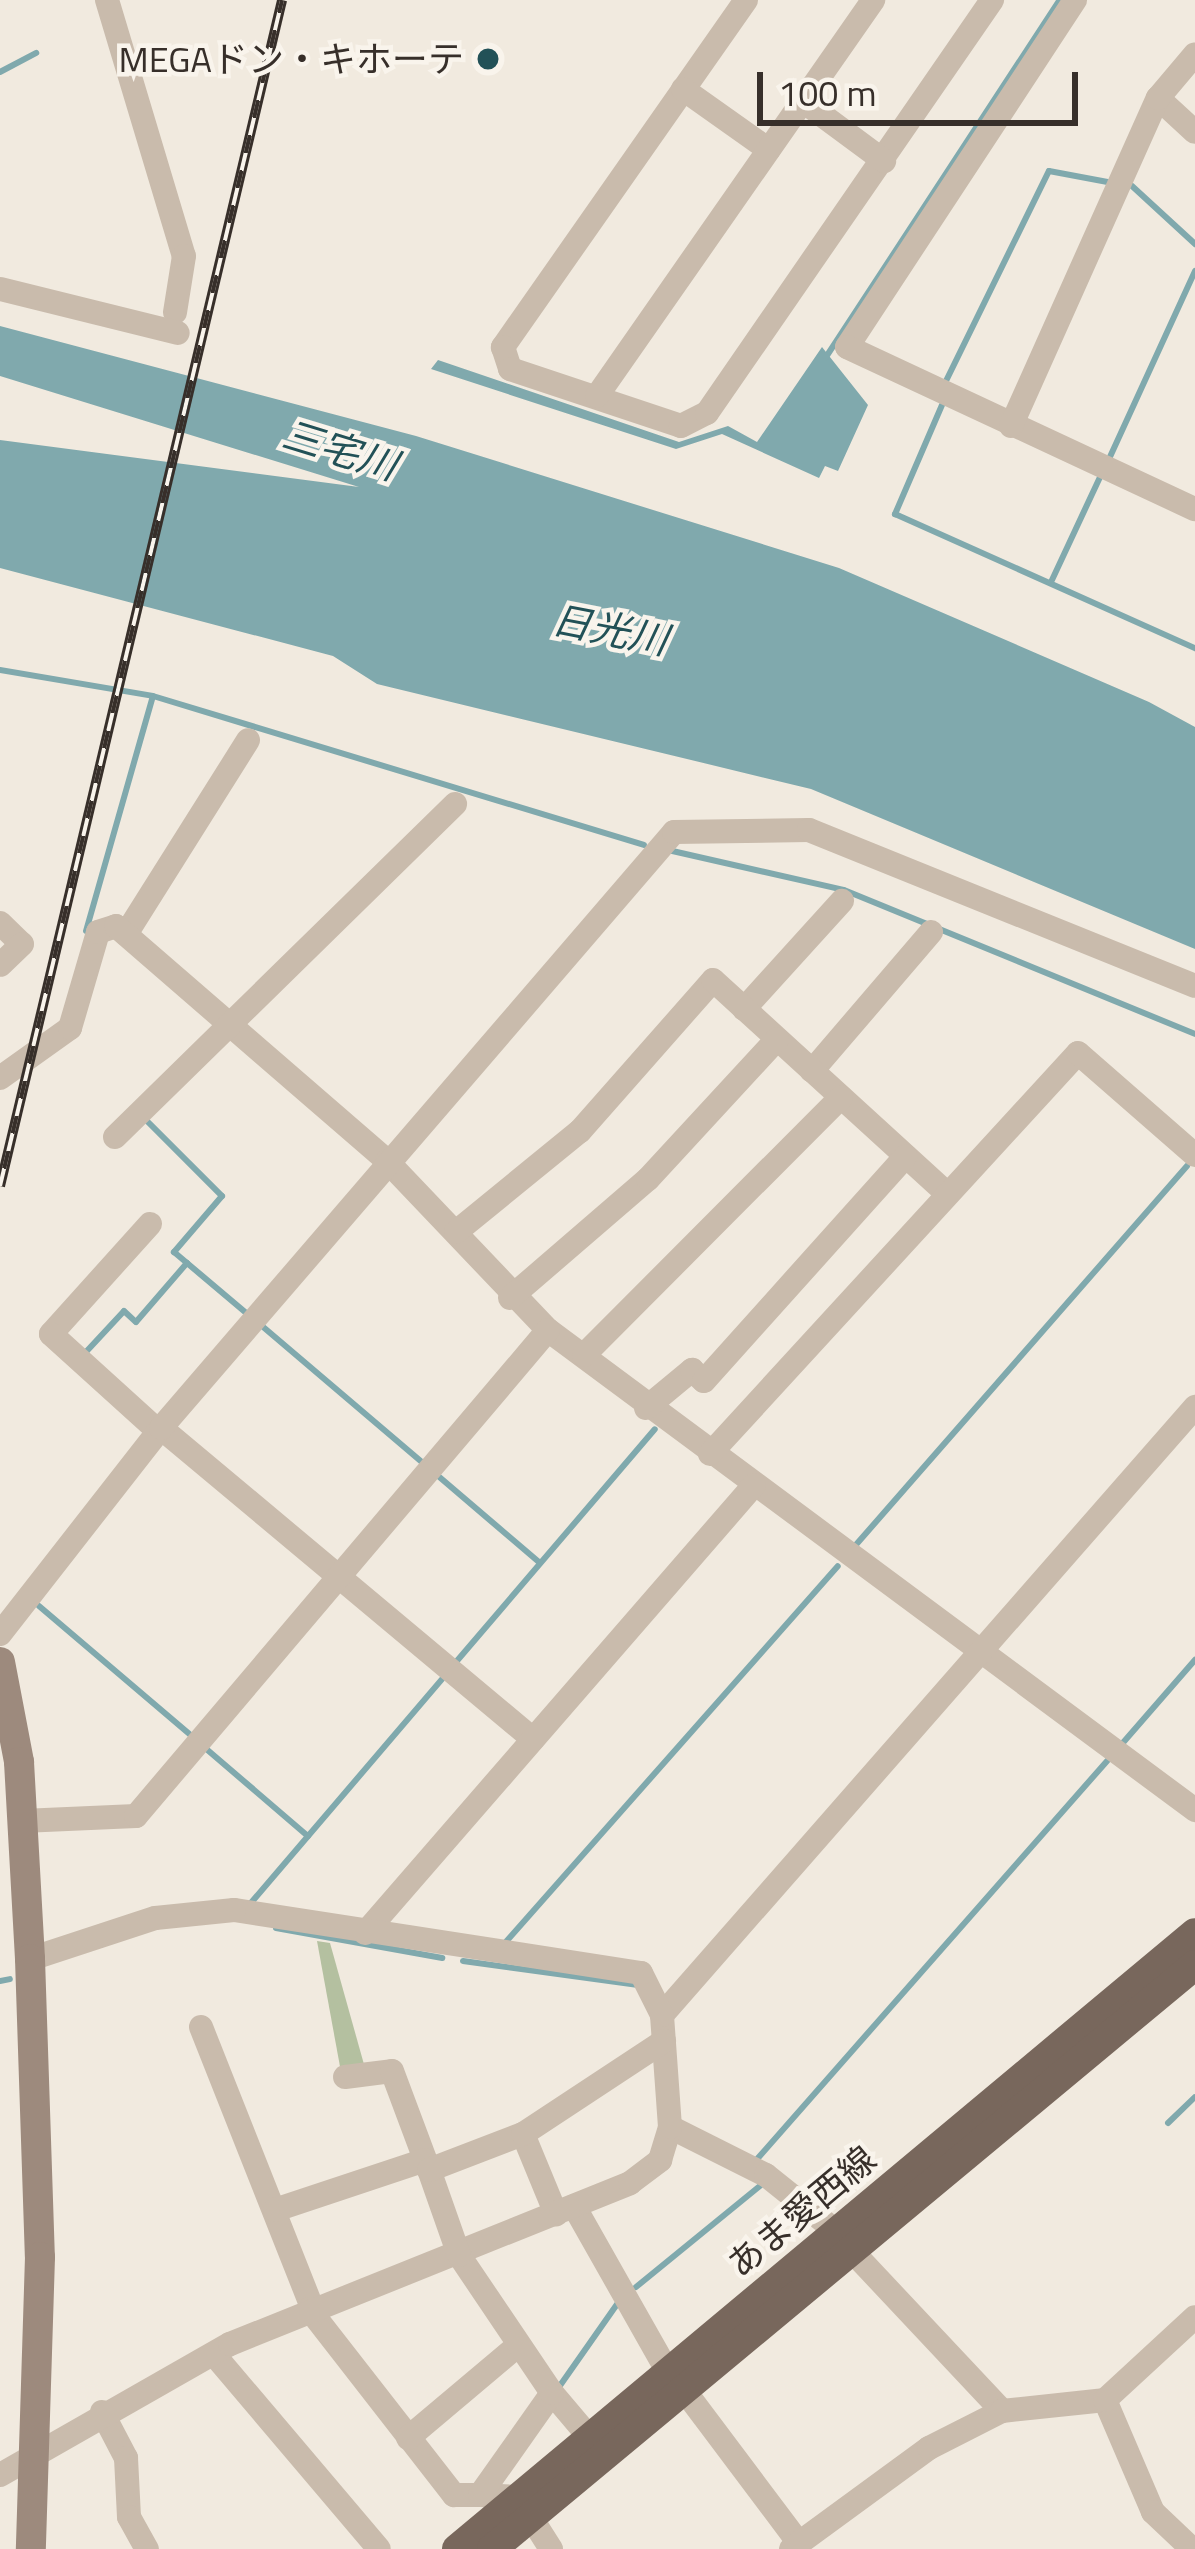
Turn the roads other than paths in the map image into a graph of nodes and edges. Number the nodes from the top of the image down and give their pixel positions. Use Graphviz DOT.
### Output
graph roads {
  1 [pos="106,0"];
  2 [pos="746,0"];
  3 [pos="873,0"];
  4 [pos="992,0"];
  5 [pos="1075,0"];
  6 [pos="1195,54"];
  7 [pos="683,89"];
  8 [pos="1158,98"];
  9 [pos="802,101"];
  10 [pos="1195,132"];
  11 [pos="769,150"];
  12 [pos="884,160"];
  13 [pos="0,289"];
  14 [pos="597,397"];
  15 [pos="1011,426"];
  16 [pos="1195,508"];
  17 [pos="248,740"];
  18 [pos="455,804"];
  19 [pos="842,901"];
  20 [pos="0,923"];
  21 [pos="931,932"];
  22 [pos="126,934"];
  23 [pos="0,965"];
  24 [pos="1195,986"];
  25 [pos="744,1009"];
  26 [pos="230,1025"];
  27 [pos="778,1039"];
  28 [pos="812,1071"];
  29 [pos="0,1078"];
  30 [pos="842,1097"];
  31 [pos="115,1137"];
  32 [pos="1195,1155"];
  33 [pos="906,1156"];
  34 [pos="387,1161"];
  35 [pos="945,1192"];
  36 [pos="150,1224"];
  37 [pos="456,1232"];
  38 [pos="510,1298"];
  39 [pos="548,1330"];
  40 [pos="584,1354"];
  41 [pos="1195,1407"];
  42 [pos="646,1408"];
  43 [pos="159,1429"];
  44 [pos="710,1454"];
  45 [pos="754,1485"];
  46 [pos="340,1575"];
  47 [pos="0,1634"];
  48 [pos="981,1652"];
  49 [pos="0,1663"];
  50 [pos="533,1739"];
  51 [pos="1195,1810"];
  52 [pos="15,1836"];
  53 [pos="365,1933"];
  54 [pos="1195,1934"];
  55 [pos="30,1959"];
  56 [pos="1191,1975"];
  57 [pos="201,2027"];
  58 [pos="663,2028"];
  59 [pos="345,2077"];
  60 [pos="670,2127"];
  61 [pos="523,2134"];
  62 [pos="427,2165"];
  63 [pos="275,2210"];
  64 [pos="565,2210"];
  65 [pos="843,2240"];
  66 [pos="459,2255"];
  67 [pos="310,2309"];
  68 [pos="1195,2317"];
  69 [pos="516,2347"];
  70 [pos="217,2358"];
  71 [pos="677,2382"];
  72 [pos="551,2392"];
  73 [pos="1105,2400"];
  74 [pos="1002,2411"];
  75 [pos="102,2412"];
  76 [pos="408,2438"];
  77 [pos="590,2438"];
  78 [pos="34,2447"];
  79 [pos="0,2475"];
  80 [pos="480,2495"];
  81 [pos="525,2506"];
  82 [pos="797,2546"];
  83 [pos="31,2549"];
  84 [pos="147,2549"];
  85 [pos="379,2549"];
  86 [pos="458,2549"];
  87 [pos="492,2549"];
  88 [pos="551,2549"];
  89 [pos="1192,2549"];
  1 -- 13 [label="street"];
  2 -- 7 [label="street"];
  3 -- 9 [label="street"];
  4 -- 12 [label="street"];
  5 -- 15 [label="street"];
  6 -- 8 [label="street"];
  7 -- 11 [label="street"];
  7 -- 14 [label="street"];
  8 -- 10 [label="street"];
  8 -- 15 [label="street"];
  9 -- 11 [label="street"];
  9 -- 12 [label="street"];
  11 -- 14 [label="street"];
  12 -- 14 [label="street"];
  15 -- 16 [label="street"];
  17 -- 22 [label="street"];
  18 -- 26 [label="street"];
  19 -- 25 [label="street"];
  20 -- 23 [label="street"];
  21 -- 28 [label="street"];
  22 -- 26 [label="street"];
  22 -- 29 [label="street"];
  24 -- 34 [label="street"];
  25 -- 27 [label="street"];
  25 -- 37 [label="street"];
  26 -- 31 [label="street"];
  26 -- 34 [label="street"];
  27 -- 28 [label="street"];
  27 -- 38 [label="street"];
  28 -- 30 [label="street"];
  30 -- 33 [label="street"];
  30 -- 40 [label="street"];
  32 -- 35 [label="street"];
  33 -- 35 [label="street"];
  33 -- 42 [label="street"];
  34 -- 37 [label="street"];
  34 -- 43 [label="street"];
  35 -- 44 [label="street"];
  36 -- 43 [label="street"];
  37 -- 38 [label="street"];
  38 -- 39 [label="street"];
  39 -- 40 [label="street"];
  39 -- 46 [label="street"];
  40 -- 42 [label="street"];
  41 -- 48 [label="street"];
  42 -- 44 [label="street"];
  43 -- 46 [label="street"];
  43 -- 47 [label="street"];
  44 -- 45 [label="street"];
  45 -- 48 [label="street"];
  45 -- 50 [label="street"];
  46 -- 50 [label="street"];
  46 -- 52 [label="street"];
  48 -- 51 [label="street"];
  48 -- 58 [label="street"];
  49 -- 52 [label="main road"];
  50 -- 53 [label="street"];
  52 -- 55 [label="main road"];
  53 -- 55 [label="street"];
  53 -- 58 [label="street"];
  54 -- 65 [label="main road, あま愛西線"];
  55 -- 78 [label="main road"];
  56 -- 65 [label="main road, あま愛西線"];
  57 -- 63 [label="street"];
  58 -- 60 [label="street"];
  58 -- 61 [label="street"];
  59 -- 62 [label="street"];
  60 -- 64 [label="street"];
  60 -- 65 [label="street"];
  61 -- 62 [label="street"];
  61 -- 64 [label="street"];
  62 -- 63 [label="street"];
  62 -- 66 [label="street"];
  63 -- 67 [label="street"];
  64 -- 66 [label="street"];
  64 -- 71 [label="street"];
  65 -- 71 [label="main road, あま愛西線"];
  65 -- 74 [label="street"];
  66 -- 67 [label="street"];
  66 -- 69 [label="street"];
  67 -- 70 [label="street"];
  67 -- 76 [label="street"];
  68 -- 73 [label="street"];
  69 -- 72 [label="street"];
  69 -- 76 [label="street"];
  70 -- 75 [label="street"];
  70 -- 85 [label="street"];
  71 -- 77 [label="main road, あま愛西線"];
  71 -- 81 [label="main road, あま愛西線"];
  71 -- 82 [label="street"];
  72 -- 77 [label="street"];
  72 -- 80 [label="street"];
  73 -- 74 [label="street"];
  73 -- 89 [label="street"];
  74 -- 82 [label="street"];
  75 -- 78 [label="street"];
  75 -- 84 [label="street"];
  76 -- 80 [label="street"];
  77 -- 81 [label="main road, あま愛西線"];
  78 -- 79 [label="street"];
  78 -- 83 [label="main road"];
  80 -- 81 [label="street"];
  81 -- 86 [label="main road, あま愛西線"];
  81 -- 87 [label="main road, あま愛西線"];
  81 -- 88 [label="street"];
}
